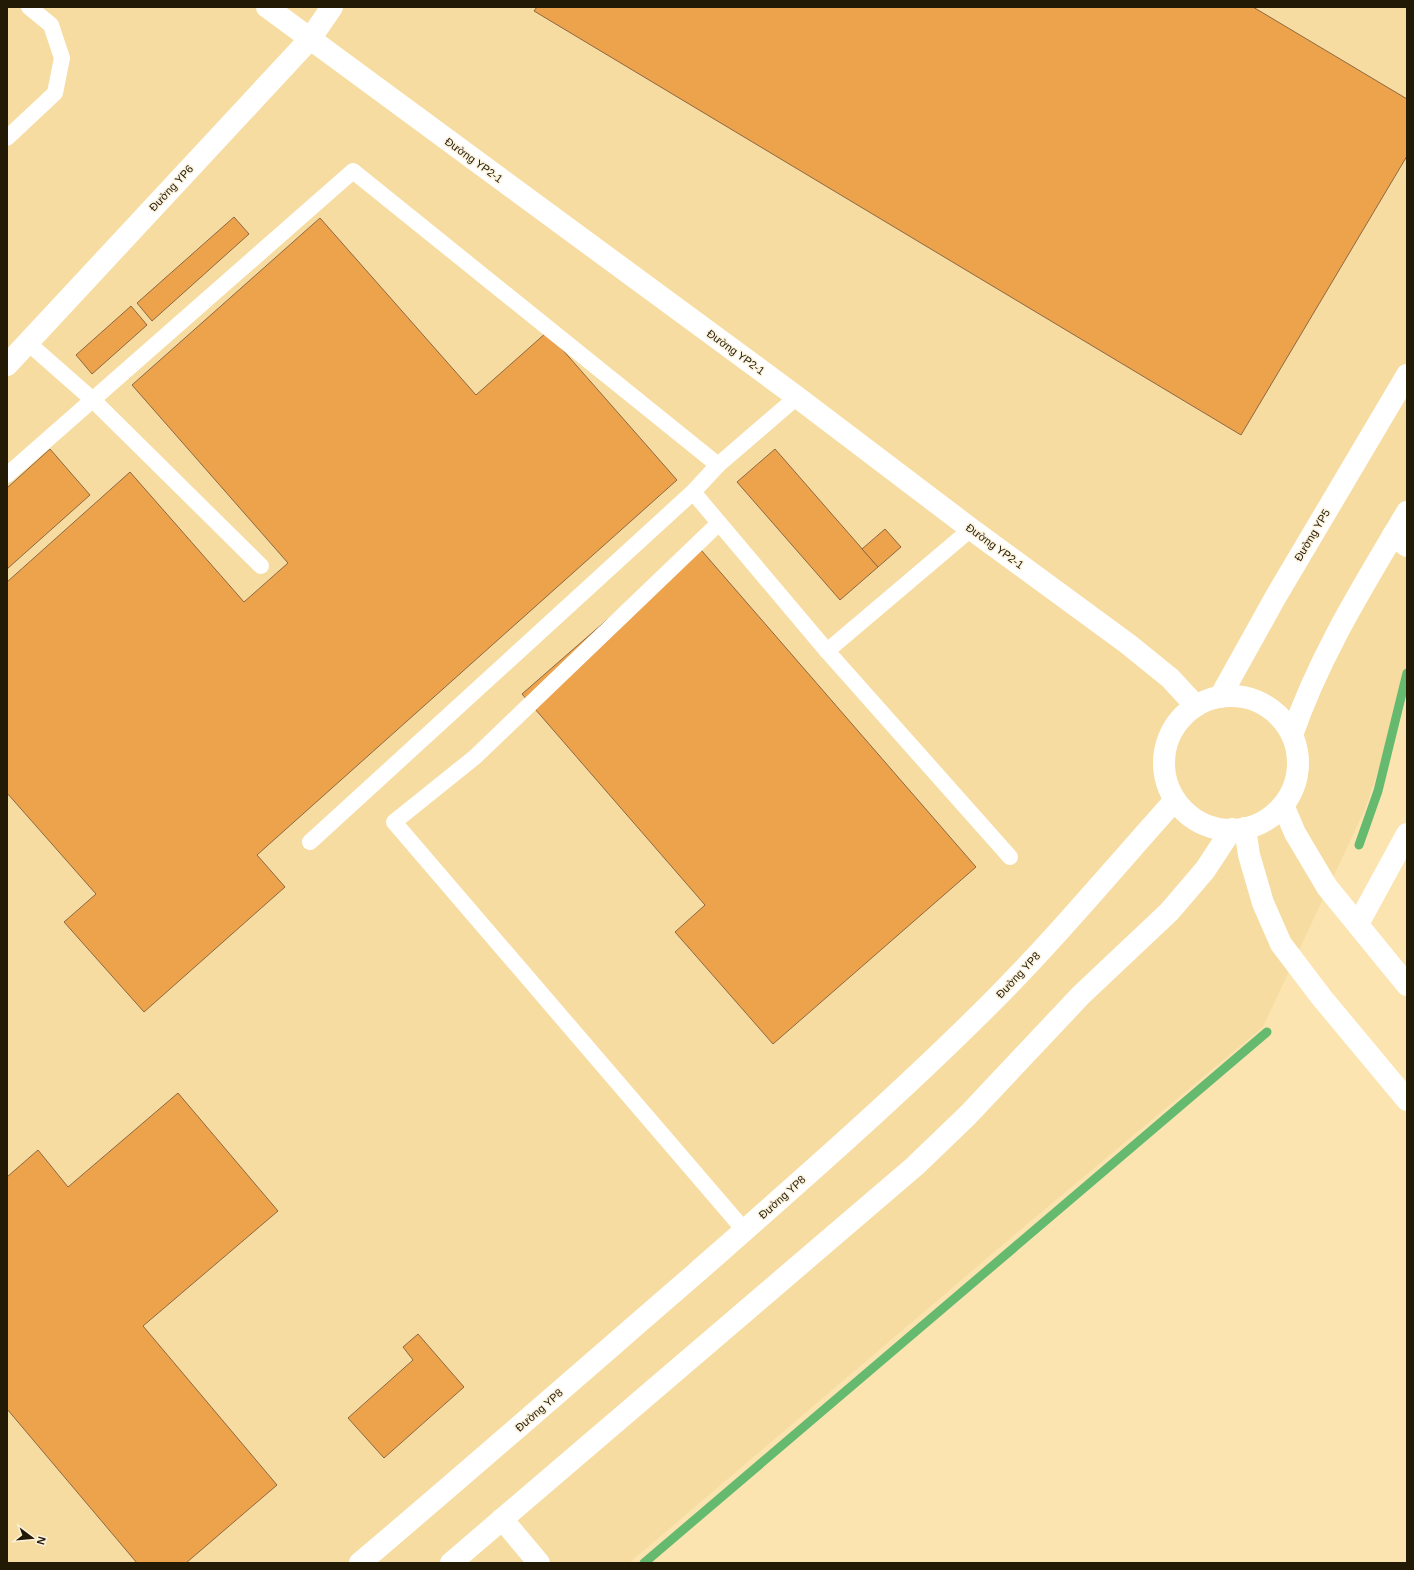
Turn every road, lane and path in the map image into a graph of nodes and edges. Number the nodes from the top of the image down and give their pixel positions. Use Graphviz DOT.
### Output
graph roads {
  1 [pos="28,7"];
  2 [pos="267,7"];
  3 [pos="332,7"];
  4 [pos="310,39"];
  5 [pos="7,138"];
  6 [pos="27,342"];
  7 [pos="7,365"];
  8 [pos="1407,375"];
  9 [pos="797,397"];
  10 [pos="93,400"];
  11 [pos="718,465"];
  12 [pos="7,475"];
  13 [pos="693,492"];
  14 [pos="1407,512"];
  15 [pos="719,523"];
  16 [pos="971,529"];
  17 [pos="1400,540"];
  18 [pos="261,566"];
  19 [pos="827,651"];
  20 [pos="1220,697"];
  21 [pos="1196,706"];
  22 [pos="1292,735"];
  23 [pos="1175,800"];
  24 [pos="1282,805"];
  25 [pos="1238,829"];
  26 [pos="1407,834"];
  27 [pos="310,842"];
  28 [pos="1010,857"];
  29 [pos="1358,924"];
  30 [pos="1407,985"];
  31 [pos="1407,1100"];
  32 [pos="745,1231"];
  33 [pos="502,1519"];
  34 [pos="360,1563"];
  35 [pos="451,1563"];
  36 [pos="539,1563"];
  1 -- 5 [label="lane"];
  2 -- 4 [label="main road, Đường YP2-1"];
  3 -- 4 [label="main road, Đường YP6"];
  4 -- 6 [label="main road, Đường YP6"];
  4 -- 9 [label="main road, Đường YP2-1"];
  6 -- 7 [label="main road, Đường YP6"];
  6 -- 10 [label="lane"];
  8 -- 20 [label="main road, Đường YP5"];
  9 -- 11 [label="lane"];
  9 -- 16 [label="main road, Đường YP2-1"];
  10 -- 11 [label="lane"];
  10 -- 12 [label="lane"];
  10 -- 18 [label="lane"];
  11 -- 13 [label="lane"];
  13 -- 15 [label="lane"];
  13 -- 27 [label="lane"];
  14 -- 17 [label="main road"];
  15 -- 19 [label="lane"];
  15 -- 32 [label="lane"];
  16 -- 19 [label="lane"];
  16 -- 21 [label="main road, Đường YP2-1"];
  17 -- 22 [label="main road"];
  19 -- 28 [label="lane"];
  20 -- 21 [label="main road"];
  20 -- 22 [label="main road"];
  21 -- 23 [label="main road"];
  22 -- 24 [label="main road"];
  23 -- 25 [label="main road"];
  23 -- 32 [label="main road, Đường YP8"];
  24 -- 25 [label="main road"];
  24 -- 29 [label="main road"];
  25 -- 31 [label="main road"];
  25 -- 33 [label="main road"];
  26 -- 29 [label="main road"];
  29 -- 30 [label="main road"];
  32 -- 34 [label="main road, Đường YP8"];
  33 -- 35 [label="main road"];
  33 -- 36 [label="main road"];
}
